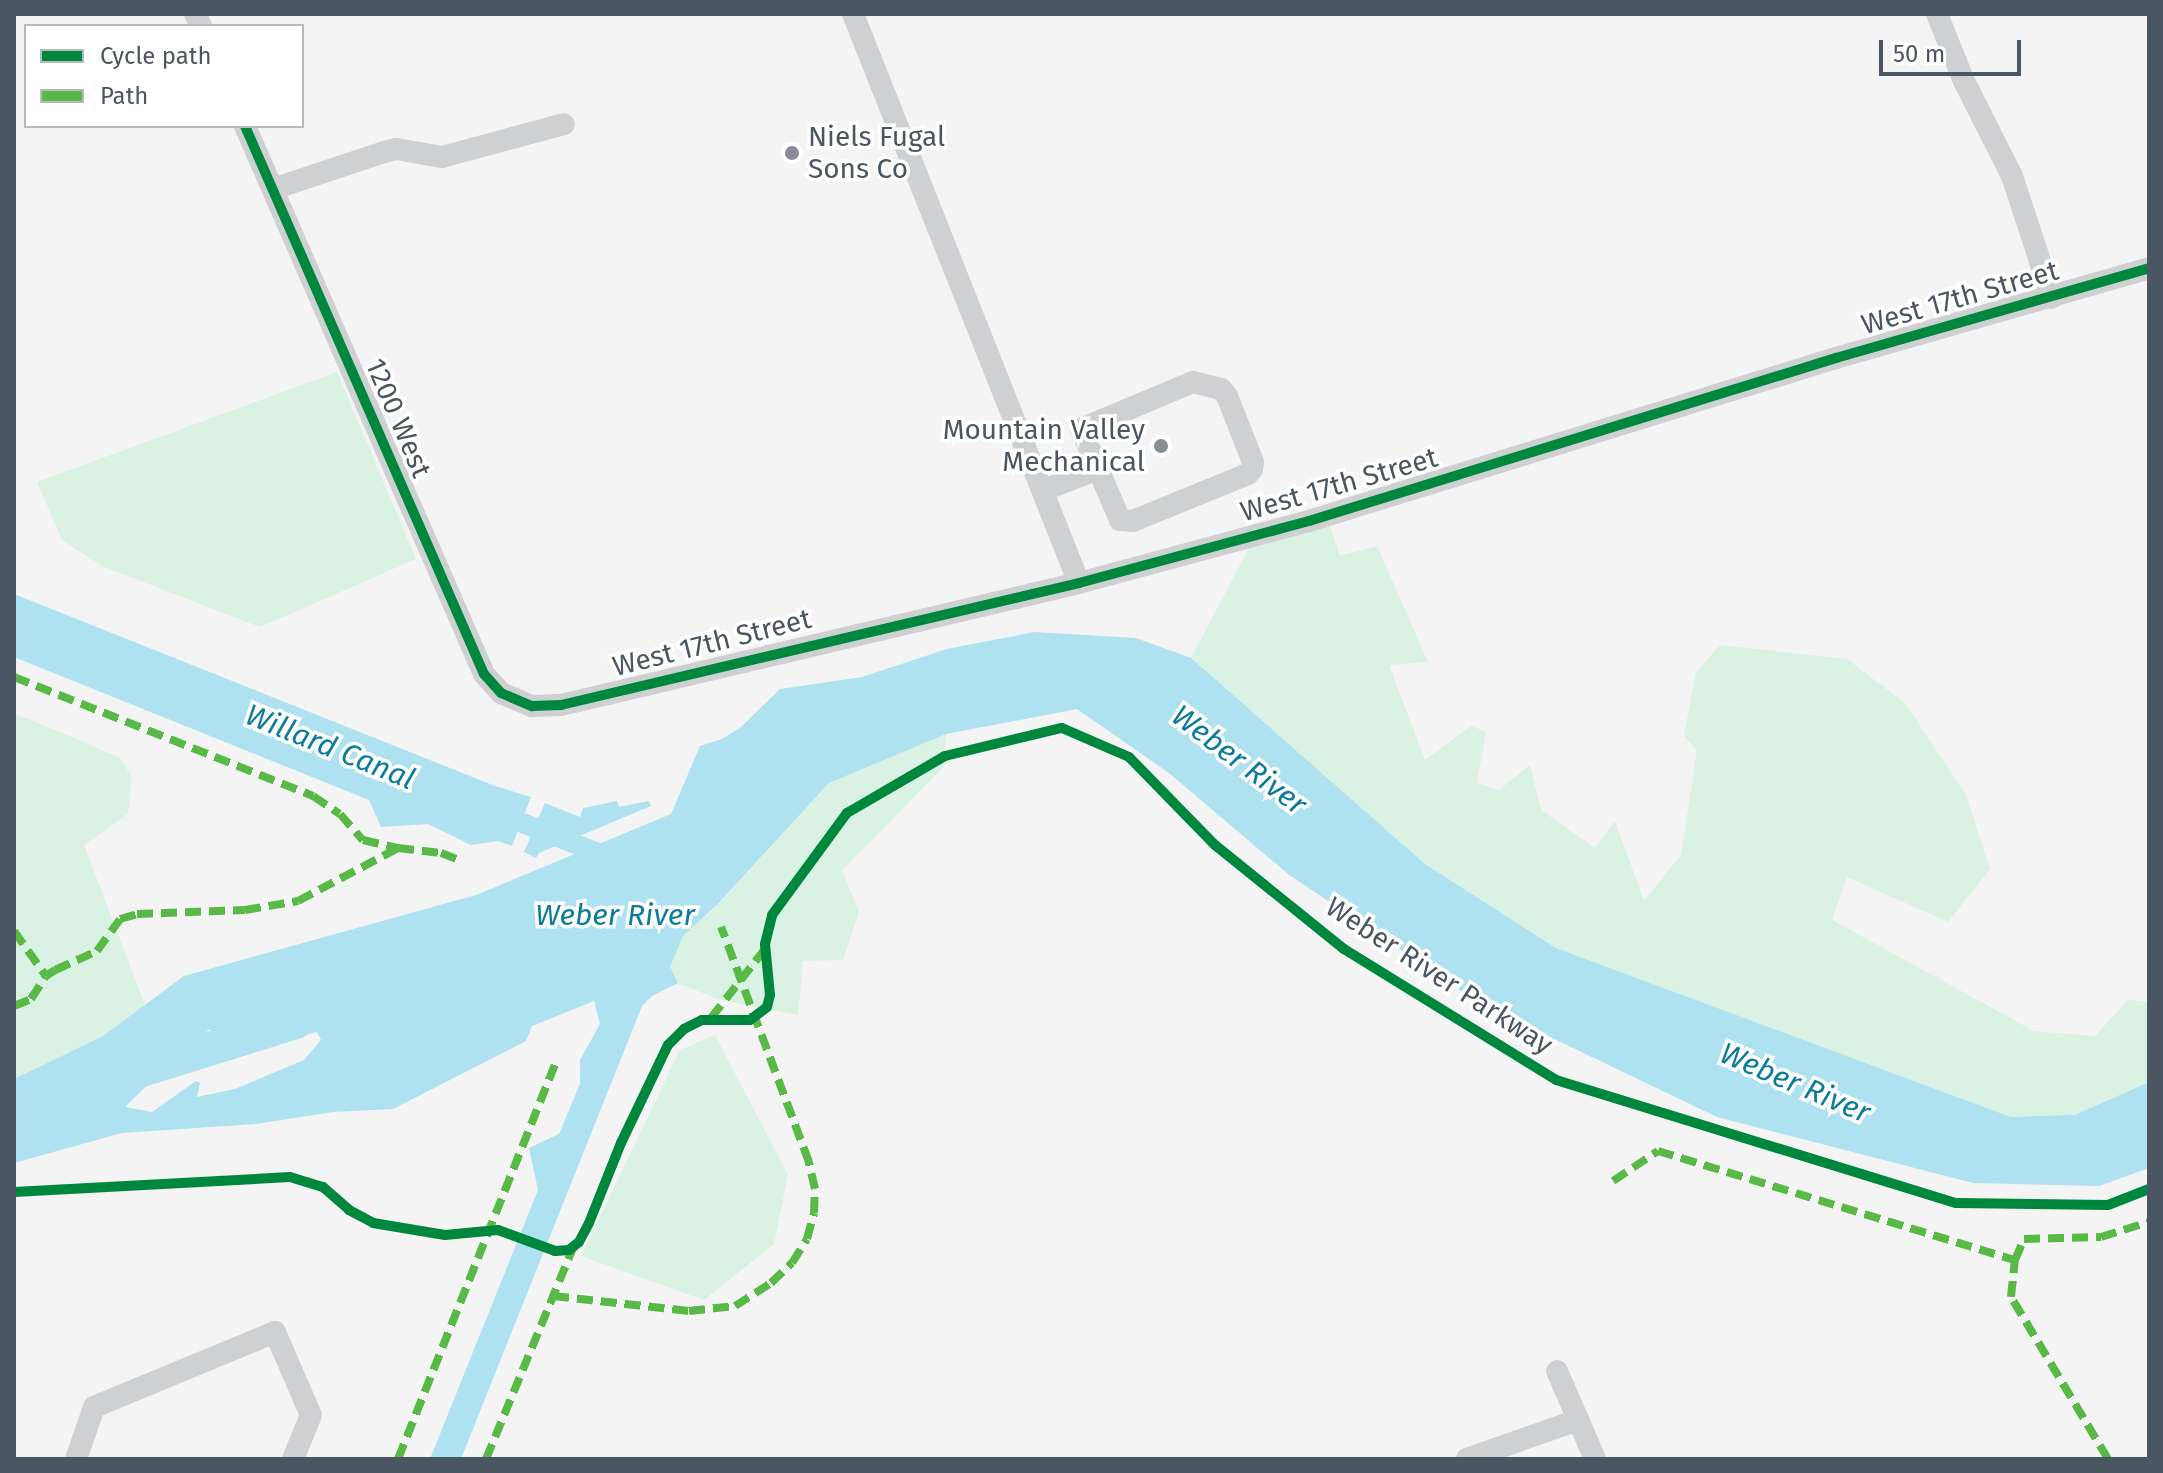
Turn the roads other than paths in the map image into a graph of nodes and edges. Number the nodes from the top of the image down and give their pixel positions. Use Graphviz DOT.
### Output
graph roads {
  1 [pos="853,14"];
  2 [pos="1937,14"];
  3 [pos="564,124"];
  4 [pos="246,128"];
  5 [pos="273,189"];
  6 [pos="2149,268"];
  7 [pos="2052,298"];
  8 [pos="1098,469"];
  9 [pos="1044,490"];
  10 [pos="1079,583"];
  11 [pos="532,706"];
  12 [pos="1557,1371"];
  13 [pos="1578,1420"];
  14 [pos="76,1459"];
  15 [pos="293,1459"];
  16 [pos="1467,1459"];
  17 [pos="1595,1459"];
  1 -- 9 [label="street"];
  2 -- 7 [label="street"];
  3 -- 5 [label="street"];
  4 -- 5 [label="street, 1200 West"];
  5 -- 11 [label="street, 1200 West"];
  6 -- 7 [label="street, West 17th Street"];
  7 -- 10 [label="street, West 17th Street"];
  8 -- 8 [label="street"];
  8 -- 9 [label="street"];
  9 -- 10 [label="street"];
  10 -- 11 [label="street, West 17th Street"];
  12 -- 13 [label="street"];
  13 -- 16 [label="street"];
  13 -- 17 [label="street"];
  14 -- 15 [label="street"];
}
